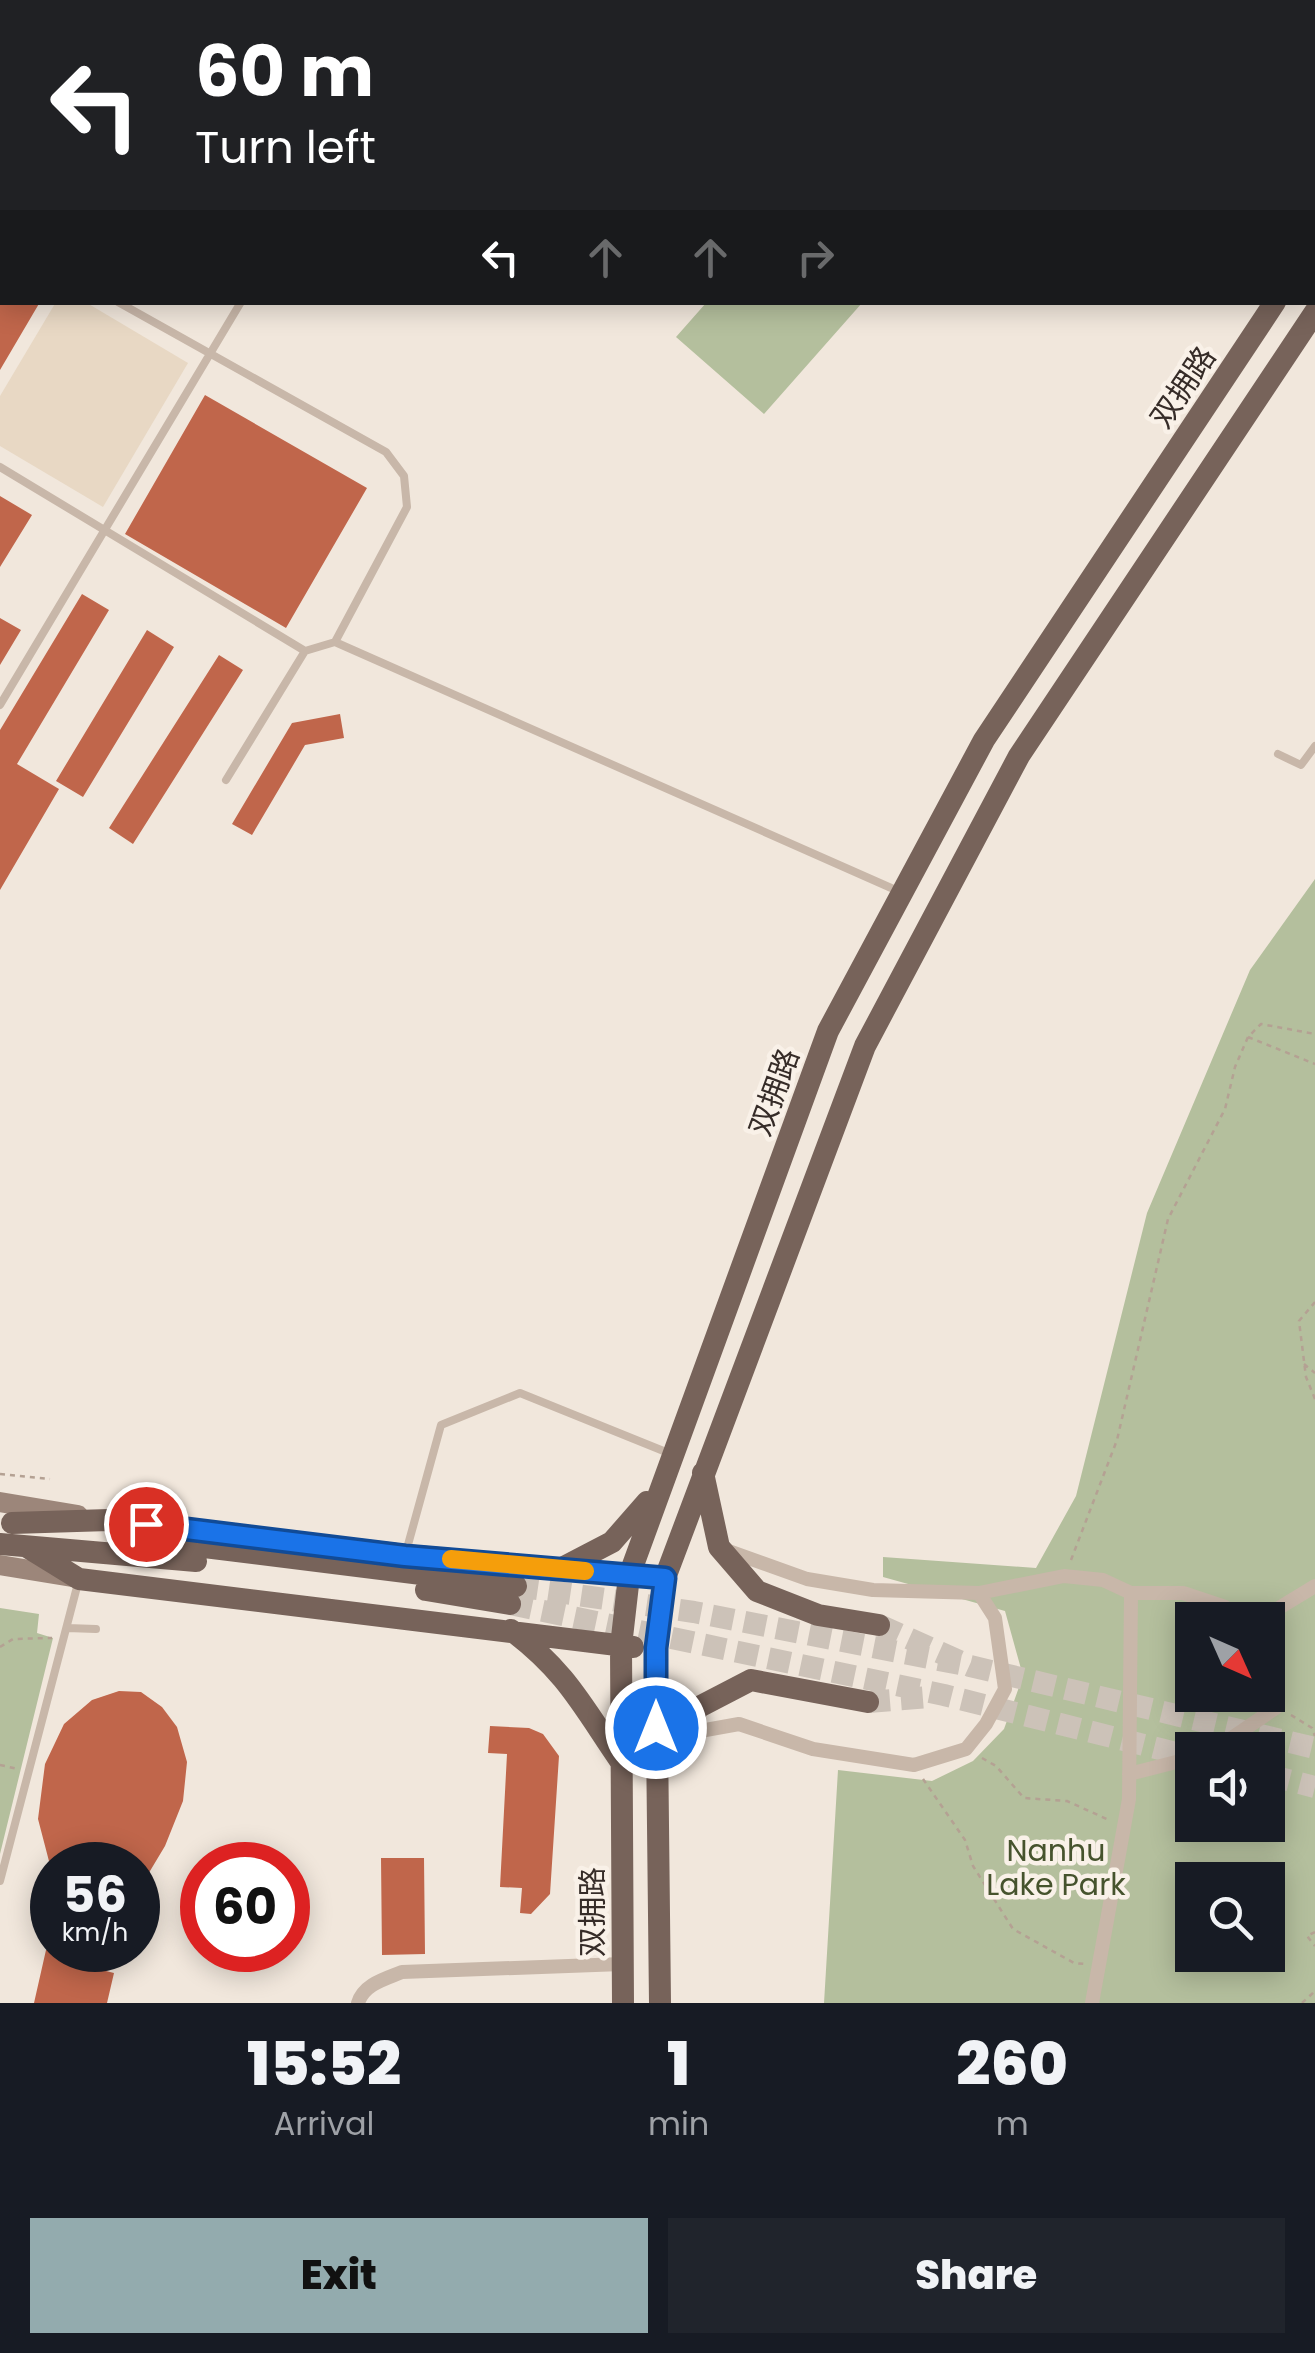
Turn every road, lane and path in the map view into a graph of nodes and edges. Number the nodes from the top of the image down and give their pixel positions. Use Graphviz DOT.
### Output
graph roads {
  1 [pos="123,305"];
  2 [pos="239,305"];
  3 [pos="1273,305"];
  4 [pos="1315,312"];
  5 [pos="210,354"];
  6 [pos="0,467"];
  7 [pos="104,532"];
  8 [pos="335,642"];
  9 [pos="305,652"];
  10 [pos="0,705"];
  11 [pos="1315,746"];
  12 [pos="1278,754"];
  13 [pos="226,780"];
  14 [pos="902,892"];
  15 [pos="1315,1034"];
  16 [pos="1248,1036"];
  17 [pos="1315,1064"];
  18 [pos="1315,1302"];
  19 [pos="1304,1364"];
  20 [pos="1315,1373"];
  21 [pos="1315,1399"];
  22 [pos="671,1454"];
  23 [pos="703,1472"];
  24 [pos="0,1474"];
  25 [pos="50,1479"];
  26 [pos="658,1487"];
  27 [pos="0,1502"];
  28 [pos="109,1520"];
  29 [pos="4,1530"];
  30 [pos="26,1547"];
  31 [pos="719,1548"];
  32 [pos="405,1556"];
  33 [pos="0,1565"];
  34 [pos="562,1568"];
  35 [pos="629,1576"];
  36 [pos="1064,1576"];
  37 [pos="665,1578"];
  38 [pos="80,1579"];
  39 [pos="1315,1586"];
  40 [pos="1131,1593"];
  41 [pos="979,1594"];
  42 [pos="1210,1602"];
  43 [pos="1285,1604"];
  44 [pos="879,1624"];
  45 [pos="508,1628"];
  46 [pos="96,1629"];
  47 [pos="66,1633"];
  48 [pos="621,1646"];
  49 [pos="0,1647"];
  50 [pos="656,1648"];
  51 [pos="868,1702"];
  52 [pos="1285,1711"];
  53 [pos="1271,1712"];
  54 [pos="1241,1732"];
  55 [pos="1315,1736"];
  56 [pos="966,1750"];
  57 [pos="622,1762"];
  58 [pos="1175,1762"];
  59 [pos="0,1765"];
  60 [pos="914,1765"];
  61 [pos="656,1768"];
  62 [pos="29,1771"];
  63 [pos="1129,1774"];
  64 [pos="1123,1827"];
  65 [pos="0,1881"];
  66 [pos="1315,1932"];
  67 [pos="1315,1946"];
  68 [pos="622,1964"];
  69 [pos="1097,1965"];
  70 [pos="1315,1991"];
  71 [pos="358,2003"];
  72 [pos="623,2003"];
  73 [pos="660,2003"];
  74 [pos="1092,2003"];
  75 [pos="1302,2003"];
  1 -- 5 [label="lane"];
  2 -- 5 [label="lane"];
  3 -- 14 [label="main road, 双拥路"];
  4 -- 23 [label="main road"];
  5 -- 7 [label="lane"];
  5 -- 8 [label="lane"];
  6 -- 7 [label="lane"];
  7 -- 9 [label="lane"];
  7 -- 10 [label="lane"];
  8 -- 9 [label="lane"];
  8 -- 14 [label="lane"];
  9 -- 13 [label="lane"];
  11 -- 12 [label="lane"];
  14 -- 22 [label="main road, 双拥路"];
  15 -- 16 [label="path"];
  16 -- 17 [label="path"];
  16 -- 36 [label="path"];
  18 -- 19 [label="path"];
  19 -- 20 [label="path"];
  19 -- 21 [label="path"];
  22 -- 26 [label="main road, 双拥路"];
  22 -- 32 [label="lane"];
  23 -- 31 [label="main road"];
  23 -- 37 [label="main road"];
  24 -- 25 [label="path"];
  26 -- 34 [label="main road"];
  26 -- 35 [label="main road, 双拥路"];
  27 -- 28 [label="street"];
  28 -- 29 [label="main road"];
  28 -- 32 [label="main road"];
  29 -- 30 [label="main road"];
  29 -- 30 [label="main road"];
  30 -- 38 [label="main road"];
  31 -- 41 [label="street"];
  31 -- 44 [label="main road"];
  32 -- 34 [label="main road"];
  33 -- 38 [label="street"];
  34 -- 35 [label="main road"];
  35 -- 37 [label="main road"];
  35 -- 48 [label="main road, 双拥路"];
  36 -- 40 [label="street"];
  36 -- 41 [label="street"];
  37 -- 50 [label="main road"];
  38 -- 45 [label="main road"];
  38 -- 47 [label="lane"];
  39 -- 43 [label="street"];
  40 -- 42 [label="street"];
  40 -- 63 [label="street"];
  41 -- 56 [label="street"];
  45 -- 48 [label="main road"];
  45 -- 57 [label="main road"];
  46 -- 47 [label="lane"];
  47 -- 49 [label="path"];
  47 -- 62 [label="lane"];
  48 -- 50 [label="main road"];
  48 -- 57 [label="main road, 双拥路"];
  50 -- 61 [label="main road"];
  51 -- 61 [label="main road"];
  52 -- 55 [label="path"];
  53 -- 54 [label="street"];
  56 -- 60 [label="street"];
  56 -- 64 [label="path"];
  57 -- 68 [label="main road, 双拥路"];
  58 -- 63 [label="street"];
  59 -- 62 [label="path"];
  60 -- 61 [label="street"];
  60 -- 69 [label="path"];
  61 -- 73 [label="main road"];
  62 -- 65 [label="lane"];
  63 -- 64 [label="street"];
  64 -- 69 [label="street"];
  66 -- 67 [label="path"];
  68 -- 71 [label="street"];
  68 -- 72 [label="main road, 双拥路"];
  69 -- 74 [label="street"];
  70 -- 75 [label="path"];
}
